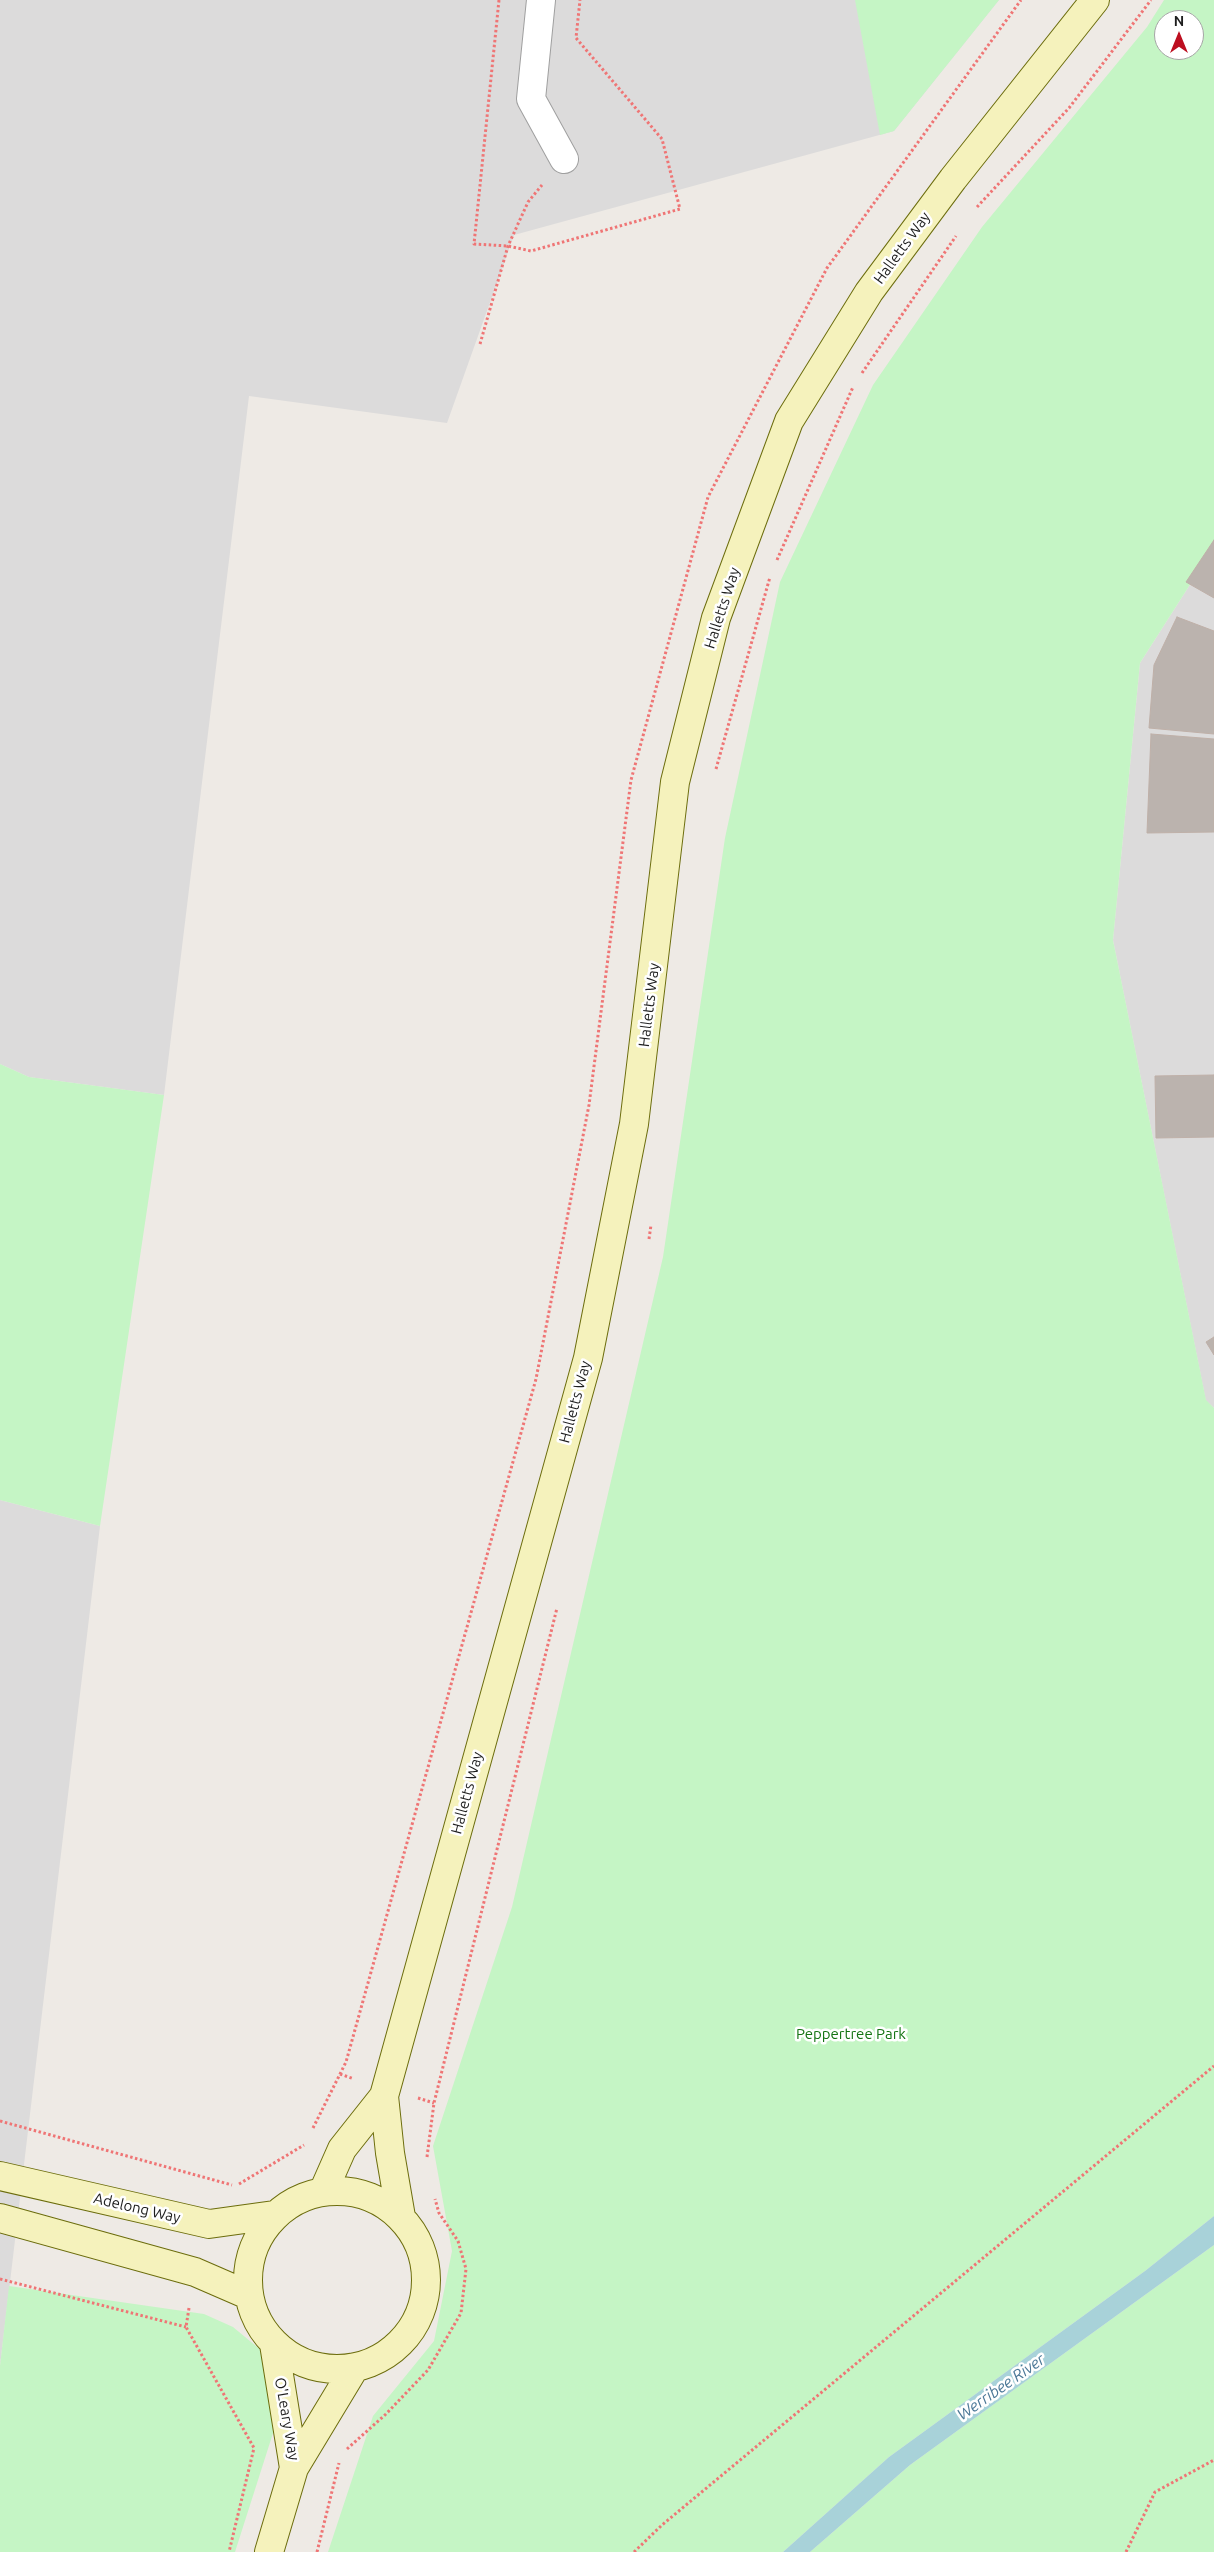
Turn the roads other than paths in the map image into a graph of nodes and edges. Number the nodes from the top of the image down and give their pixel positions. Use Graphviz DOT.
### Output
graph roads {
  1 [pos="541,0"];
  2 [pos="1096,0"];
  3 [pos="564,159"];
  4 [pos="384,2096"];
  5 [pos="0,2176"];
  6 [pos="323,2192"];
  7 [pos="274,2215"];
  8 [pos="401,2217"];
  9 [pos="0,2218"];
  10 [pos="248,2295"];
  11 [pos="274,2344"];
  12 [pos="355,2367"];
  13 [pos="294,2468"];
  14 [pos="269,2552"];
  1 -- 3 [label="street"];
  2 -- 4 [label="street, Halletts Way"];
  4 -- 6 [label="street, Halletts Way"];
  4 -- 8 [label="street, Halletts Way"];
  5 -- 7 [label="street, Adelong Way"];
  6 -- 7 [label="street"];
  6 -- 8 [label="street"];
  7 -- 10 [label="street"];
  8 -- 12 [label="street"];
  9 -- 10 [label="street"];
  10 -- 11 [label="street"];
  11 -- 12 [label="street"];
  11 -- 13 [label="street, O'Leary Way"];
  12 -- 13 [label="street, O'Leary Way"];
  13 -- 14 [label="street"];
}
